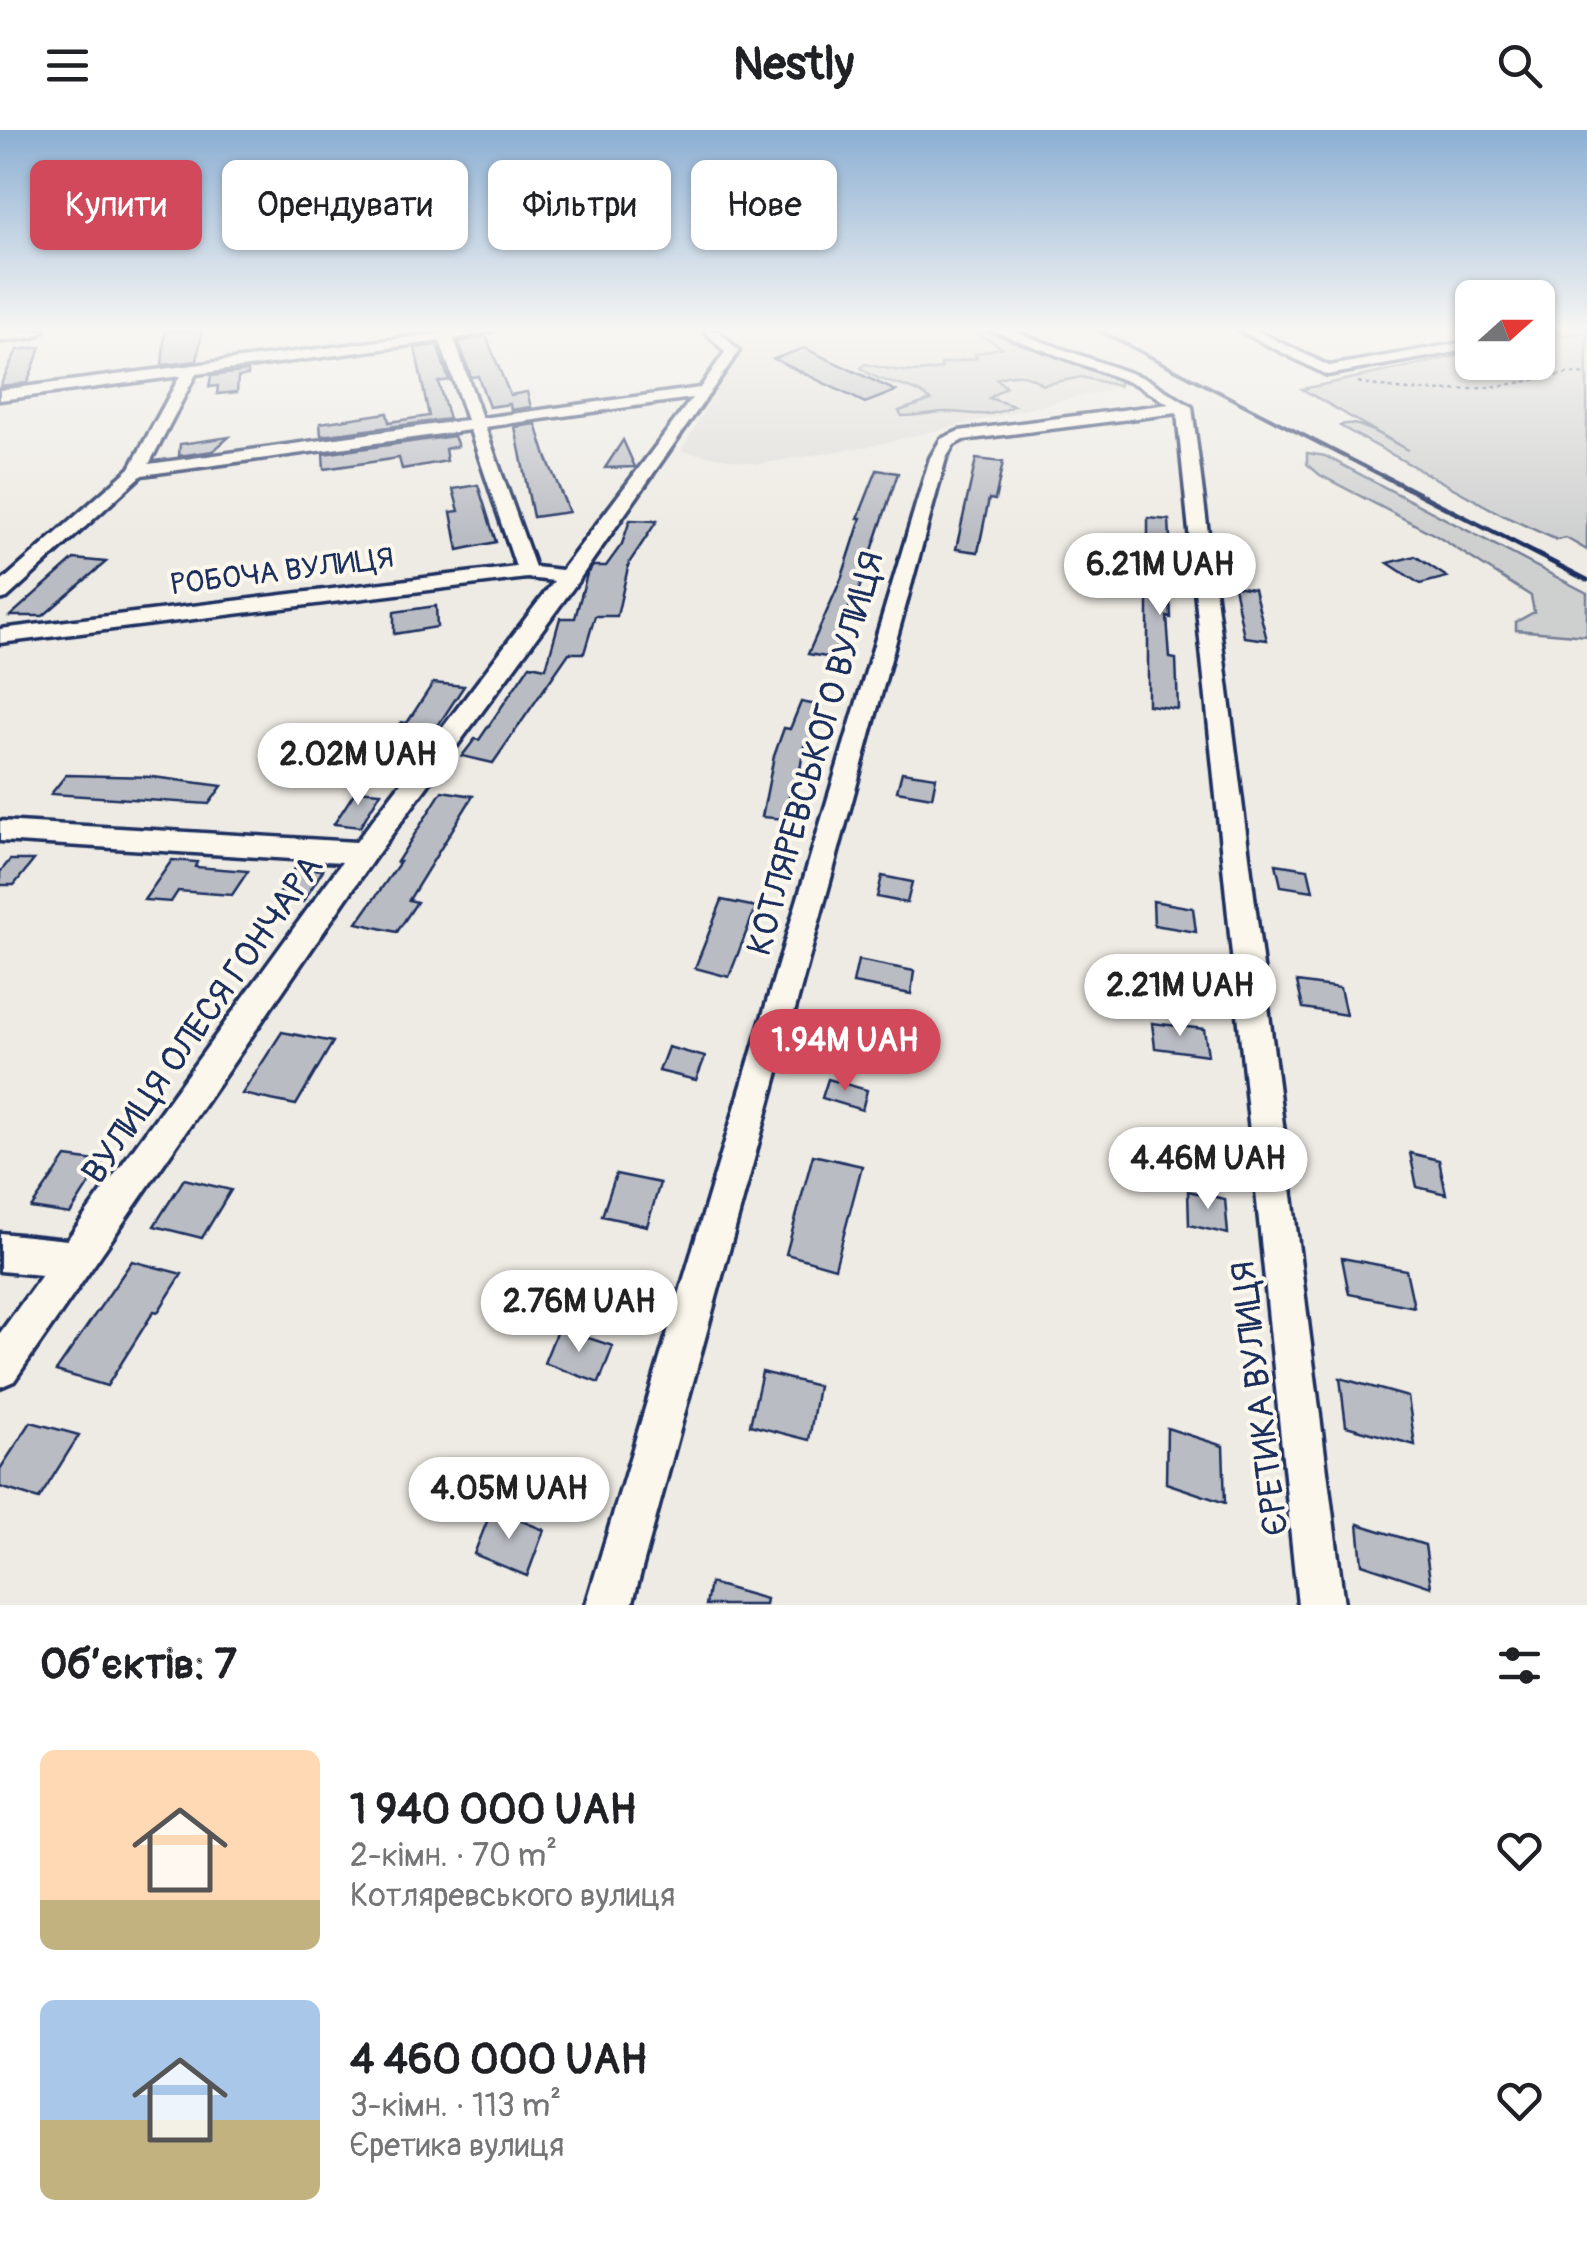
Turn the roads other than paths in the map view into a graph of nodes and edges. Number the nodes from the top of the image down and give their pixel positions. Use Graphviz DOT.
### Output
graph roads {
  1 [pos="174,400"];
  2 [pos="467,400"];
  3 [pos="652,400"];
  4 [pos="699,400"];
  5 [pos="1172,400"];
  6 [pos="1184,407"];
  7 [pos="475,426"];
  8 [pos="137,471"];
  9 [pos="528,572"];
  10 [pos="571,577"];
  11 [pos="0,594"];
  12 [pos="0,636"];
  13 [pos="0,831"];
  14 [pos="363,854"];
  15 [pos="0,1252"];
  16 [pos="74,1260"];
  17 [pos="0,1368"];
  18 [pos="609,1605"];
  19 [pos="1321,1605"];
  1 -- 8 [label="street"];
  2 -- 7 [label="street"];
  3 -- 7 [label="street"];
  4 -- 10 [label="street, ВУЛИЦЯ ОЛЕСЯ ГОНЧАРА"];
  5 -- 6 [label="street"];
  6 -- 18 [label="street, КОТЛЯРЕВСЬКОГО ВУЛИЦЯ"];
  6 -- 19 [label="street, ЄРЕТИКА ВУЛИЦЯ"];
  7 -- 8 [label="street"];
  7 -- 9 [label="street"];
  8 -- 11 [label="street"];
  9 -- 10 [label="street, РОБОЧА ВУЛИЦЯ"];
  9 -- 12 [label="street, РОБОЧА ВУЛИЦЯ"];
  10 -- 14 [label="street, ВУЛИЦЯ ОЛЕСЯ ГОНЧАРА"];
  13 -- 14 [label="street"];
  14 -- 16 [label="street, ВУЛИЦЯ ОЛЕСЯ ГОНЧАРА"];
  15 -- 16 [label="street"];
  16 -- 17 [label="street, ВУЛИЦЯ ОЛЕСЯ ГОНЧАРА"];
}
